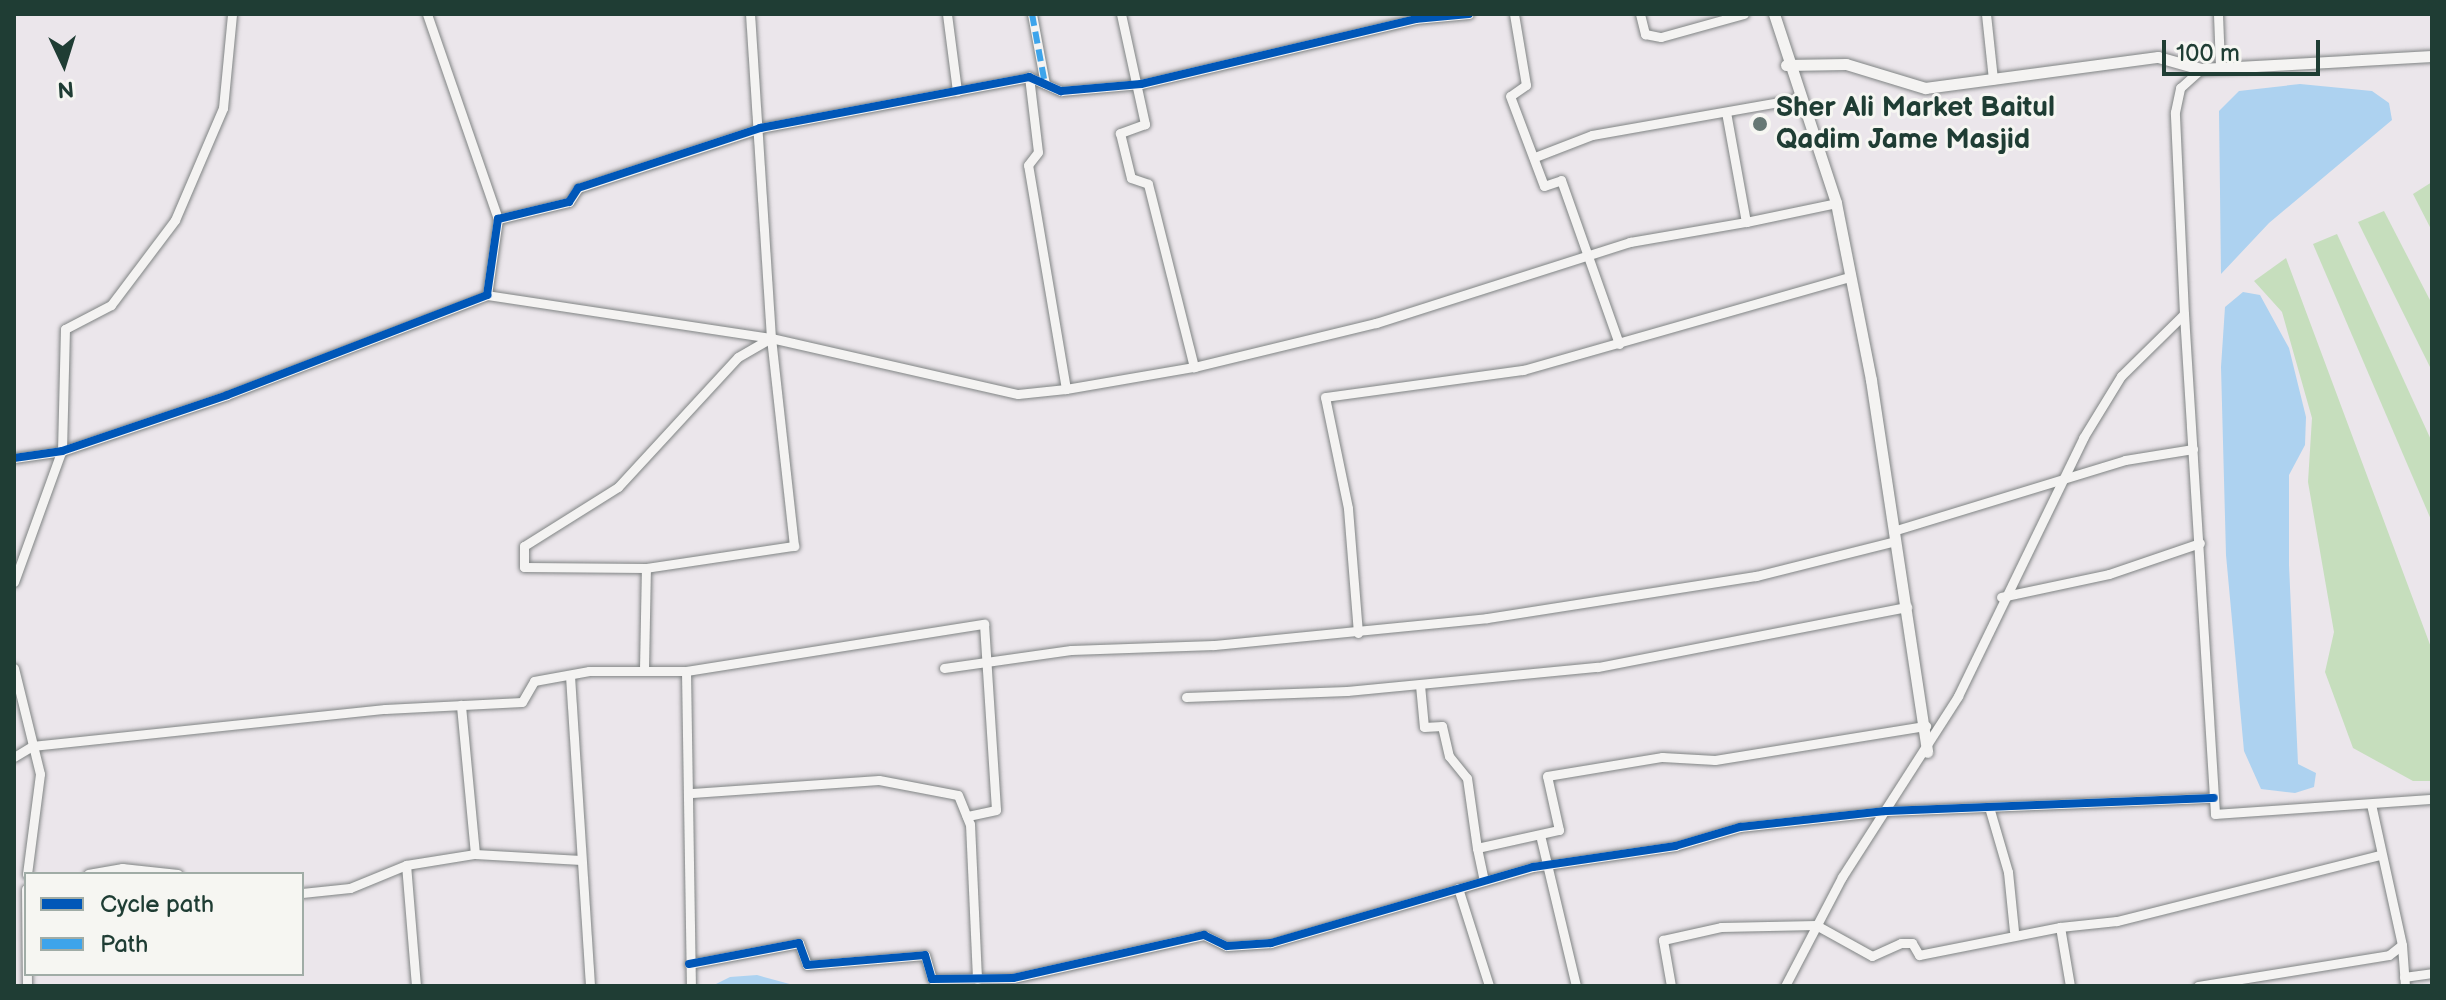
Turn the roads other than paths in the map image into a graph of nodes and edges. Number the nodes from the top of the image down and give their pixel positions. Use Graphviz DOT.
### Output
graph roads {
  1 [pos="232,14"];
  2 [pos="427,14"];
  3 [pos="750,14"];
  4 [pos="947,14"];
  5 [pos="1032,14"];
  6 [pos="1121,14"];
  7 [pos="1469,14"];
  8 [pos="1514,14"];
  9 [pos="1640,14"];
  10 [pos="1744,14"];
  11 [pos="1774,14"];
  12 [pos="1986,14"];
  13 [pos="2218,14"];
  14 [pos="1401,18"];
  15 [pos="2432,56"];
  16 [pos="1786,65"];
  17 [pos="2220,66"];
  18 [pos="2201,69"];
  19 [pos="1029,77"];
  20 [pos="1993,80"];
  21 [pos="1045,84"];
  22 [pos="1141,84"];
  23 [pos="957,91"];
  24 [pos="1797,99"];
  25 [pos="1726,112"];
  26 [pos="760,128"];
  27 [pos="1535,157"];
  28 [pos="1836,203"];
  29 [pos="498,219"];
  30 [pos="1746,222"];
  31 [pos="1585,260"];
  32 [pos="1847,278"];
  33 [pos="487,295"];
  34 [pos="2184,314"];
  35 [pos="771,338"];
  36 [pos="1619,344"];
  37 [pos="1194,367"];
  38 [pos="1066,389"];
  39 [pos="2193,449"];
  40 [pos="62,452"];
  41 [pos="14,458"];
  42 [pos="2059,480"];
  43 [pos="1894,536"];
  44 [pos="2200,543"];
  45 [pos="646,568"];
  46 [pos="14,582"];
  47 [pos="2001,597"];
  48 [pos="1907,607"];
  49 [pos="1358,633"];
  50 [pos="991,661"];
  51 [pos="14,668"];
  52 [pos="944,668"];
  53 [pos="644,669"];
  54 [pos="686,671"];
  55 [pos="570,676"];
  56 [pos="1420,685"];
  57 [pos="1186,697"];
  58 [pos="461,705"];
  59 [pos="1926,726"];
  60 [pos="32,746"];
  61 [pos="1927,752"];
  62 [pos="14,757"];
  63 [pos="692,793"];
  64 [pos="2214,798"];
  65 [pos="2432,799"];
  66 [pos="2371,804"];
  67 [pos="1989,807"];
  68 [pos="1885,811"];
  69 [pos="967,816"];
  70 [pos="1541,839"];
  71 [pos="1477,848"];
  72 [pos="475,854"];
  73 [pos="2380,855"];
  74 [pos="581,860"];
  75 [pos="406,865"];
  76 [pos="1545,866"];
  77 [pos="27,872"];
  78 [pos="99,872"];
  79 [pos="159,872"];
  80 [pos="1484,881"];
  81 [pos="1458,888"];
  82 [pos="304,893"];
  83 [pos="1816,925"];
  84 [pos="2060,927"];
  85 [pos="2014,931"];
  86 [pos="2402,945"];
  87 [pos="689,964"];
  88 [pos="2432,973"];
  89 [pos="977,979"];
  90 [pos="2404,981"];
  91 [pos="416,986"];
  92 [pos="590,986"];
  93 [pos="691,986"];
  94 [pos="1489,986"];
  95 [pos="1576,986"];
  96 [pos="1671,986"];
  97 [pos="1785,986"];
  98 [pos="2070,986"];
  99 [pos="2198,986"];
  1 -- 40 [label="street"];
  2 -- 29 [label="street"];
  3 -- 26 [label="street"];
  4 -- 23 [label="street"];
  5 -- 21 [label="street"];
  6 -- 22 [label="street"];
  7 -- 14 [label="street"];
  8 -- 27 [label="street"];
  9 -- 10 [label="street"];
  11 -- 16 [label="street"];
  12 -- 20 [label="street"];
  13 -- 17 [label="street"];
  14 -- 22 [label="street"];
  15 -- 17 [label="street"];
  16 -- 20 [label="street"];
  16 -- 24 [label="street"];
  17 -- 18 [label="street"];
  18 -- 20 [label="street"];
  18 -- 34 [label="street"];
  19 -- 21 [label="street"];
  19 -- 23 [label="street"];
  19 -- 38 [label="street"];
  21 -- 22 [label="street"];
  22 -- 37 [label="street"];
  23 -- 26 [label="street"];
  24 -- 25 [label="street"];
  24 -- 28 [label="street"];
  25 -- 27 [label="street"];
  25 -- 30 [label="street"];
  26 -- 29 [label="street"];
  26 -- 35 [label="street"];
  27 -- 31 [label="street"];
  28 -- 30 [label="street"];
  28 -- 32 [label="street"];
  29 -- 33 [label="street"];
  30 -- 31 [label="street"];
  31 -- 36 [label="street"];
  31 -- 37 [label="street"];
  32 -- 36 [label="street"];
  32 -- 43 [label="street"];
  33 -- 35 [label="street"];
  33 -- 40 [label="street"];
  34 -- 39 [label="street"];
  34 -- 42 [label="street"];
  35 -- 38 [label="street"];
  35 -- 45 [label="street"];
  35 -- 45 [label="street"];
  36 -- 49 [label="street"];
  37 -- 38 [label="street"];
  39 -- 42 [label="street"];
  39 -- 44 [label="street"];
  40 -- 41 [label="street"];
  40 -- 46 [label="street"];
  42 -- 43 [label="street"];
  42 -- 47 [label="street"];
  43 -- 48 [label="street"];
  43 -- 49 [label="street"];
  44 -- 47 [label="street"];
  44 -- 64 [label="street"];
  45 -- 53 [label="street"];
  47 -- 61 [label="street"];
  48 -- 56 [label="street"];
  48 -- 59 [label="street"];
  49 -- 50 [label="street"];
  50 -- 52 [label="street"];
  50 -- 54 [label="street"];
  50 -- 69 [label="street"];
  51 -- 60 [label="street"];
  53 -- 54 [label="street"];
  53 -- 55 [label="street"];
  54 -- 63 [label="street"];
  55 -- 58 [label="street"];
  55 -- 74 [label="street"];
  56 -- 57 [label="street"];
  56 -- 71 [label="street"];
  58 -- 60 [label="street"];
  58 -- 72 [label="street"];
  59 -- 61 [label="street"];
  59 -- 70 [label="street"];
  60 -- 62 [label="street"];
  60 -- 77 [label="street"];
  61 -- 68 [label="street"];
  63 -- 69 [label="street"];
  63 -- 87 [label="street"];
  64 -- 66 [label="street"];
  64 -- 67 [label="street"];
  65 -- 66 [label="street"];
  66 -- 73 [label="street"];
  67 -- 68 [label="street"];
  67 -- 85 [label="street"];
  68 -- 76 [label="street"];
  68 -- 83 [label="street"];
  69 -- 89 [label="street"];
  70 -- 71 [label="street"];
  70 -- 76 [label="street"];
  71 -- 80 [label="street"];
  72 -- 74 [label="street"];
  72 -- 75 [label="street"];
  73 -- 84 [label="street"];
  73 -- 86 [label="street"];
  74 -- 92 [label="street"];
  75 -- 82 [label="street"];
  75 -- 91 [label="street"];
  76 -- 80 [label="street"];
  76 -- 95 [label="street"];
  78 -- 79 [label="street"];
  80 -- 81 [label="street"];
  81 -- 89 [label="street"];
  81 -- 94 [label="street"];
  83 -- 85 [label="street"];
  83 -- 96 [label="street"];
  83 -- 97 [label="street"];
  84 -- 85 [label="street"];
  84 -- 98 [label="street"];
  86 -- 90 [label="street"];
  86 -- 99 [label="street"];
  87 -- 89 [label="street"];
  87 -- 93 [label="street"];
  88 -- 90 [label="street"];
}
